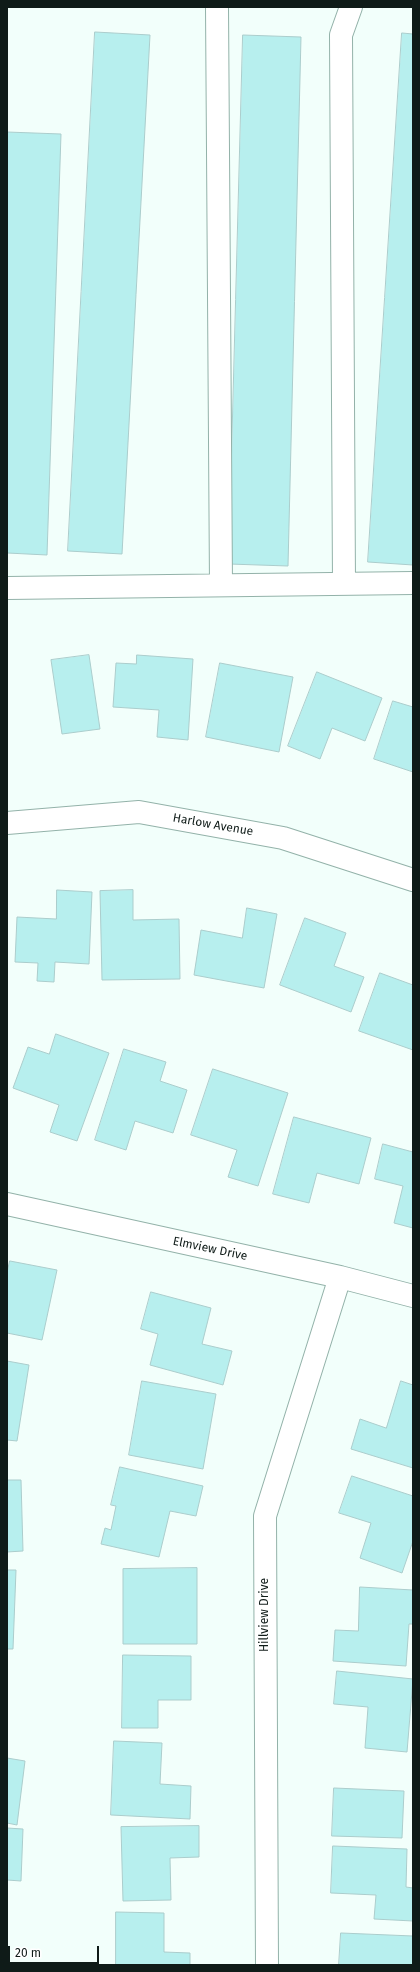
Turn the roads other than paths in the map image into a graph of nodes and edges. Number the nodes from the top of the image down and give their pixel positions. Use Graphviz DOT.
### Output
graph roads {
  1 [pos="217,7"];
  2 [pos="351,7"];
  3 [pos="413,583"];
  4 [pos="344,584"];
  5 [pos="221,585"];
  6 [pos="7,588"];
  7 [pos="7,823"];
  8 [pos="413,880"];
  9 [pos="7,1204"];
  10 [pos="340,1277"];
  11 [pos="413,1296"];
  12 [pos="267,1965"];
  1 -- 5 [label="street"];
  2 -- 4 [label="street"];
  3 -- 4 [label="street"];
  4 -- 5 [label="street"];
  5 -- 6 [label="street"];
  7 -- 8 [label="street, Harlow Avenue"];
  9 -- 10 [label="street, Elmview Drive"];
  10 -- 11 [label="street, Elmview Drive"];
  10 -- 12 [label="street, Hillview Drive"];
}
